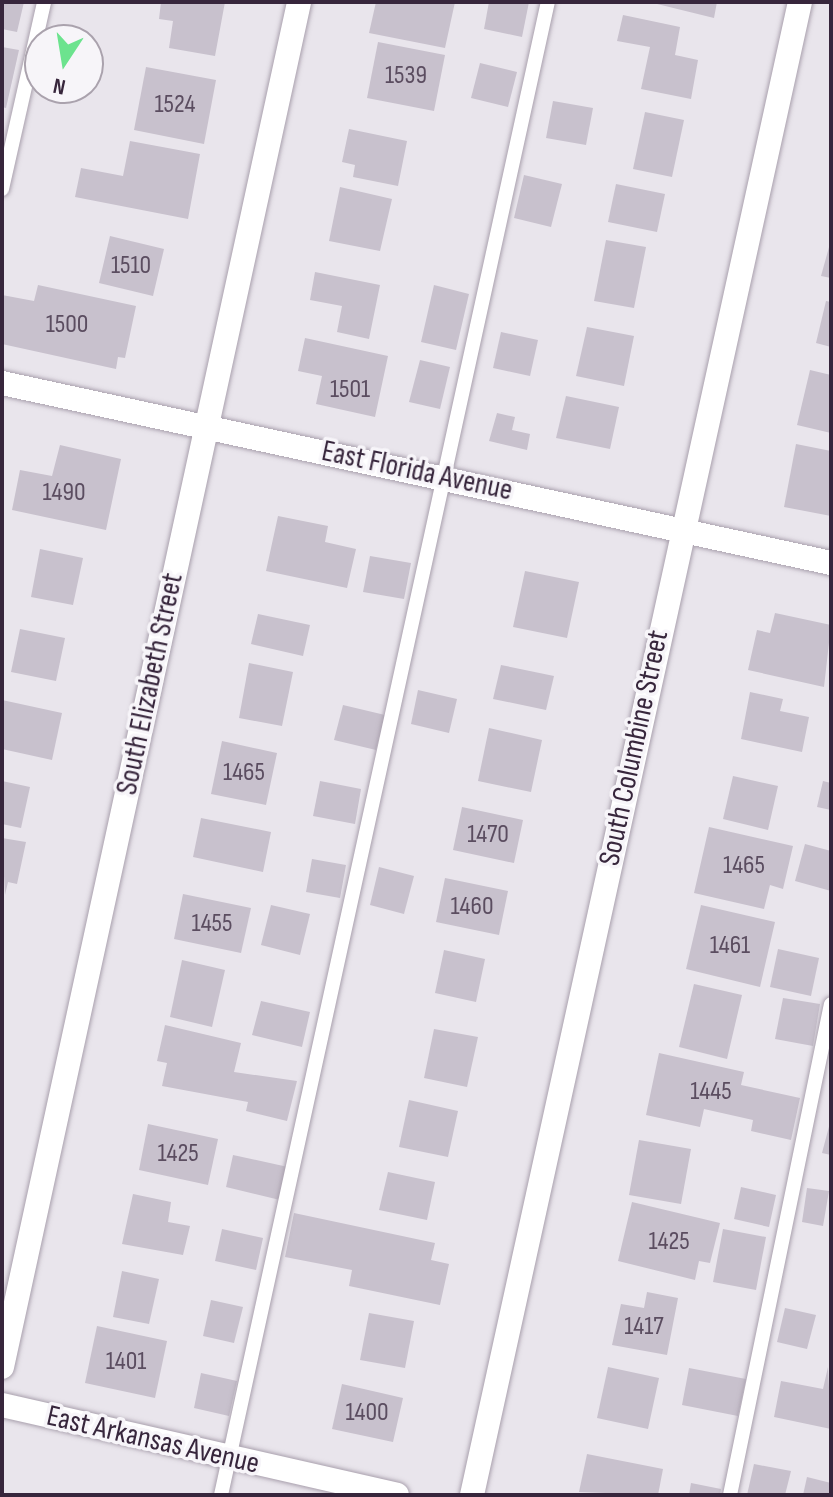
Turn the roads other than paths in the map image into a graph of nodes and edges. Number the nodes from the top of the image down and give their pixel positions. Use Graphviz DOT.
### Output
graph roads {
  1 [pos="44,2"];
  2 [pos="299,2"];
  3 [pos="548,2"];
  4 [pos="800,2"];
  5 [pos="2,189"];
  6 [pos="2,383"];
  7 [pos="206,426"];
  8 [pos="442,476"];
  9 [pos="682,527"];
  10 [pos="831,563"];
  11 [pos="831,1004"];
  12 [pos="2,1367"];
  13 [pos="2,1405"];
  14 [pos="229,1457"];
  15 [pos="221,1495"];
  16 [pos="397,1495"];
  17 [pos="472,1495"];
  18 [pos="730,1495"];
  1 -- 5 [label="lane"];
  2 -- 7 [label="street, South Elizabeth Street"];
  3 -- 8 [label="lane"];
  4 -- 9 [label="street, South Columbine Street"];
  6 -- 7 [label="street, East Florida Avenue"];
  7 -- 8 [label="street, East Florida Avenue"];
  7 -- 12 [label="street, South Elizabeth Street"];
  8 -- 9 [label="street, East Florida Avenue"];
  8 -- 14 [label="lane"];
  9 -- 10 [label="street, East Florida Avenue"];
  9 -- 17 [label="street, South Columbine Street"];
  11 -- 18 [label="lane"];
  13 -- 14 [label="street, East Arkansas Avenue"];
  14 -- 15 [label="lane"];
  14 -- 16 [label="street, East Arkansas Avenue"];
}
